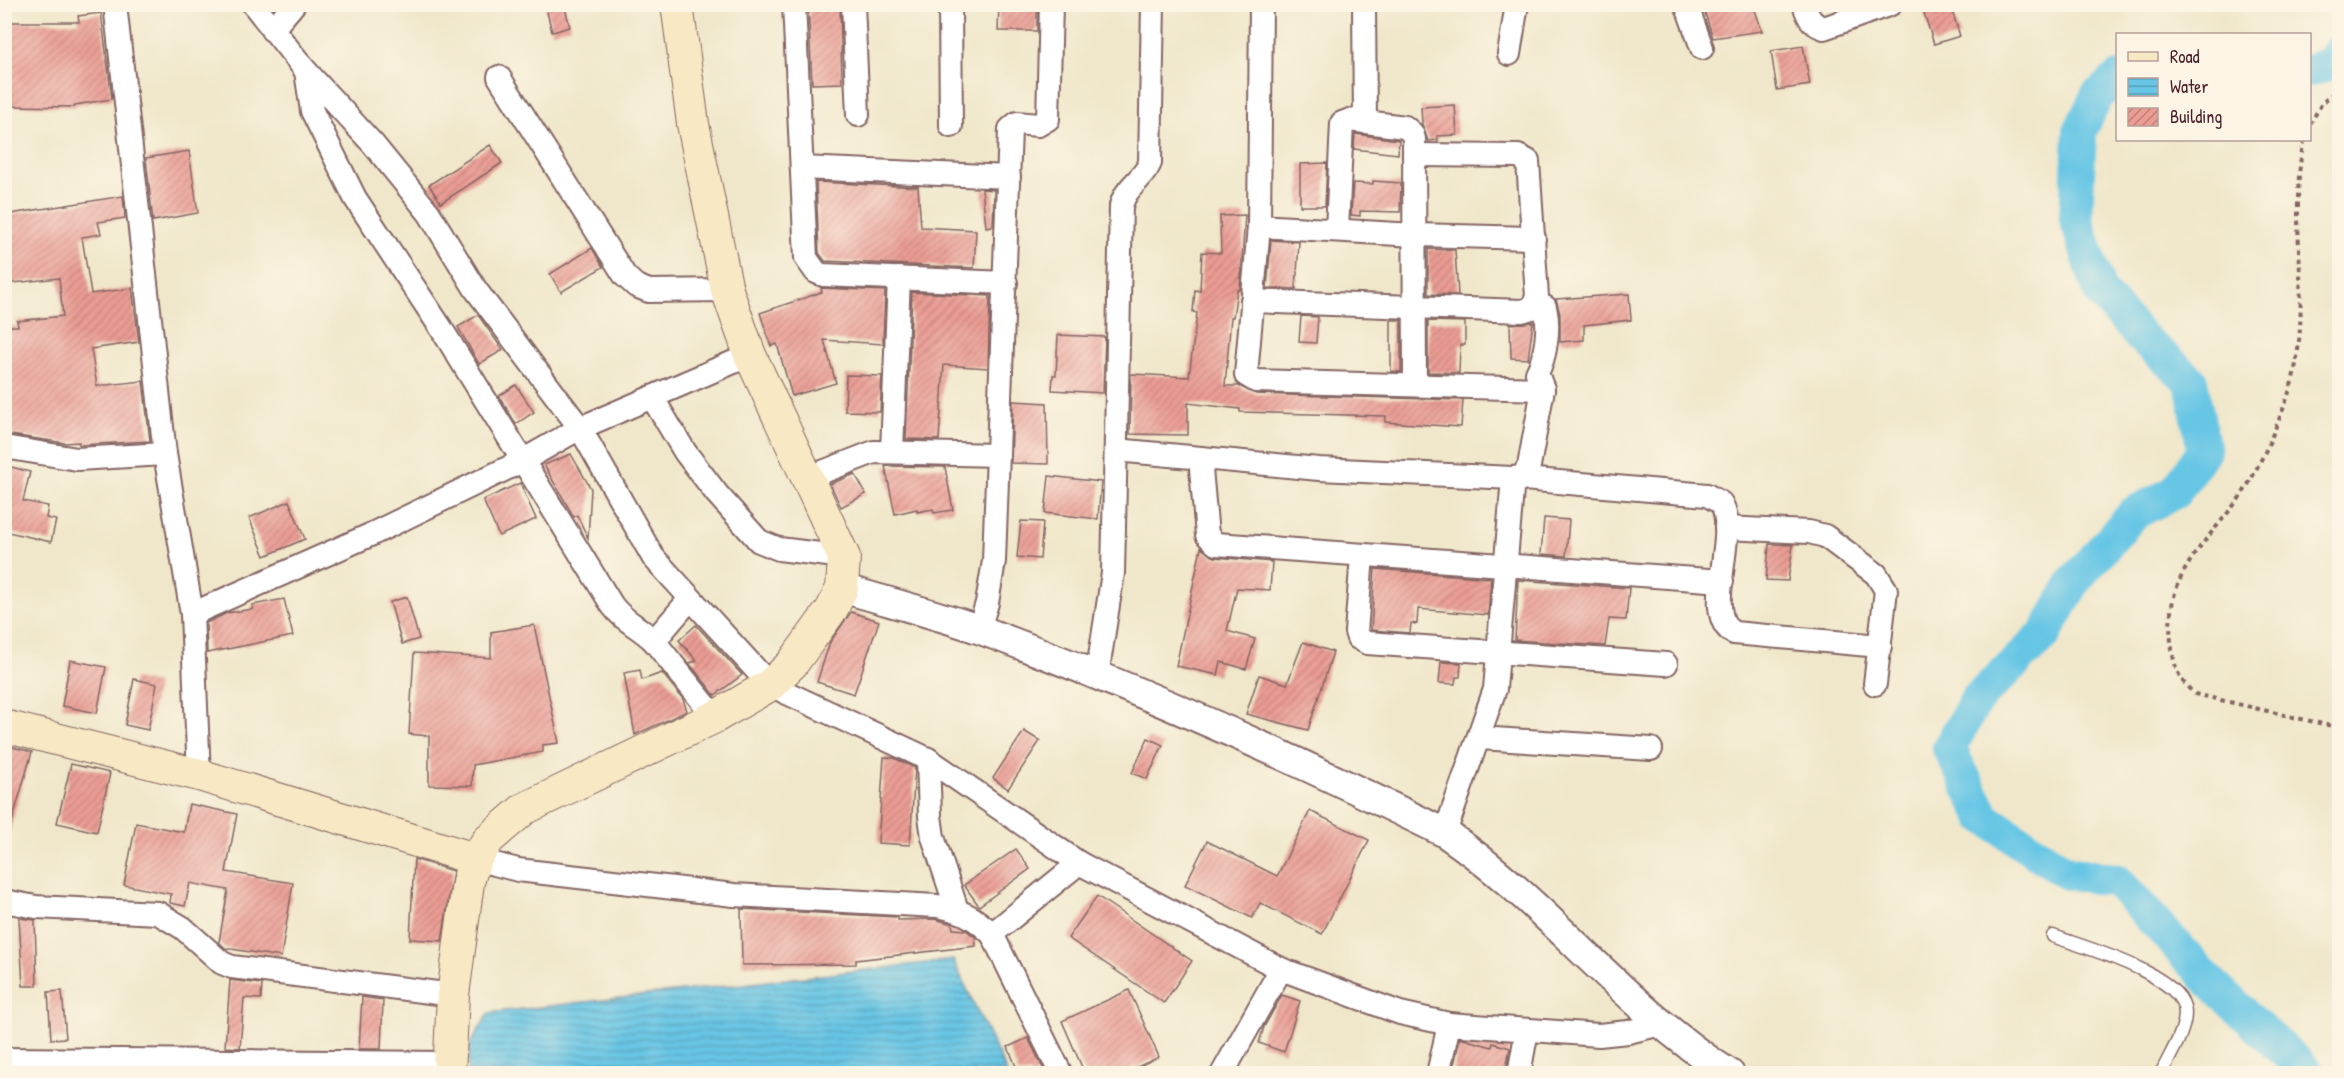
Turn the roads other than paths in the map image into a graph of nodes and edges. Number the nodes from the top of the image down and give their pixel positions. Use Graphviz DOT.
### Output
graph roads {
  1 [pos="115,4"];
  2 [pos="253,4"];
  3 [pos="294,4"];
  4 [pos="677,4"];
  5 [pos="794,4"];
  6 [pos="853,4"];
  7 [pos="950,4"];
  8 [pos="1051,4"];
  9 [pos="1153,4"];
  10 [pos="1261,4"];
  11 [pos="1364,4"];
  12 [pos="1517,4"];
  13 [pos="1686,4"];
  14 [pos="1804,4"];
  15 [pos="1891,4"];
  16 [pos="272,30"];
  17 [pos="1702,48"];
  18 [pos="1509,54"];
  19 [pos="306,71"];
  20 [pos="499,77"];
  21 [pos="858,115"];
  22 [pos="1365,122"];
  23 [pos="951,126"];
  24 [pos="1414,155"];
  25 [pos="802,168"];
  26 [pos="1009,177"];
  27 [pos="1259,226"];
  28 [pos="1337,230"];
  29 [pos="1415,235"];
  30 [pos="1534,238"];
  31 [pos="899,278"];
  32 [pos="1006,283"];
  33 [pos="727,290"];
  34 [pos="1252,301"];
  35 [pos="1416,306"];
  36 [pos="1545,307"];
  37 [pos="750,356"];
  38 [pos="1415,385"];
  39 [pos="1543,389"];
  40 [pos="652,397"];
  41 [pos="580,428"];
  42 [pos="4,447"];
  43 [pos="1116,450"];
  44 [pos="892,451"];
  45 [pos="165,454"];
  46 [pos="998,455"];
  47 [pos="1200,458"];
  48 [pos="522,461"];
  49 [pos="807,478"];
  50 [pos="1513,478"];
  51 [pos="1726,528"];
  52 [pos="844,556"];
  53 [pos="1362,556"];
  54 [pos="1506,567"];
  55 [pos="1722,581"];
  56 [pos="842,588"];
  57 [pos="690,600"];
  58 [pos="192,614"];
  59 [pos="979,630"];
  60 [pos="654,641"];
  61 [pos="1880,646"];
  62 [pos="1500,654"];
  63 [pos="1666,664"];
  64 [pos="1097,676"];
  65 [pos="770,684"];
  66 [pos="1875,684"];
  67 [pos="715,717"];
  68 [pos="4,726"];
  69 [pos="1480,738"];
  70 [pos="1651,749"];
  71 [pos="928,759"];
  72 [pos="199,775"];
  73 [pos="1445,833"];
  74 [pos="475,860"];
  75 [pos="1079,863"];
  76 [pos="4,901"];
  77 [pos="957,910"];
  78 [pos="992,934"];
  79 [pos="2053,936"];
  80 [pos="1281,969"];
  81 [pos="453,995"];
  82 [pos="1449,1024"];
  83 [pos="1661,1024"];
  84 [pos="1527,1030"];
  85 [pos="4,1059"];
  86 [pos="262,1067"];
  87 [pos="450,1069"];
  88 [pos="1724,1072"];
  89 [pos="1060,1074"];
  90 [pos="1222,1074"];
  91 [pos="1438,1074"];
  92 [pos="1519,1074"];
  93 [pos="2161,1074"];
  1 -- 45 [label="street"];
  2 -- 16 [label="street"];
  3 -- 16 [label="street"];
  4 -- 33 [label="main road"];
  5 -- 25 [label="street"];
  6 -- 21 [label="street"];
  7 -- 23 [label="street"];
  8 -- 26 [label="street"];
  9 -- 43 [label="street"];
  10 -- 27 [label="street"];
  11 -- 22 [label="street"];
  12 -- 18 [label="street"];
  13 -- 17 [label="street"];
  14 -- 15 [label="street"];
  16 -- 19 [label="street"];
  19 -- 41 [label="street"];
  19 -- 48 [label="street"];
  20 -- 33 [label="street"];
  22 -- 24 [label="street"];
  22 -- 28 [label="street"];
  24 -- 29 [label="street"];
  24 -- 30 [label="street"];
  25 -- 26 [label="street"];
  25 -- 31 [label="street"];
  26 -- 32 [label="street"];
  27 -- 28 [label="street"];
  27 -- 34 [label="street"];
  28 -- 29 [label="street"];
  29 -- 30 [label="street"];
  29 -- 35 [label="street"];
  30 -- 35 [label="street"];
  31 -- 32 [label="street"];
  31 -- 44 [label="street"];
  32 -- 46 [label="street"];
  33 -- 37 [label="main road"];
  34 -- 35 [label="street"];
  34 -- 38 [label="street"];
  35 -- 38 [label="street"];
  36 -- 39 [label="street"];
  37 -- 40 [label="street"];
  37 -- 49 [label="main road"];
  38 -- 39 [label="street"];
  39 -- 50 [label="street"];
  40 -- 41 [label="street"];
  40 -- 52 [label="street"];
  41 -- 48 [label="street"];
  41 -- 57 [label="street"];
  42 -- 45 [label="street"];
  43 -- 47 [label="street"];
  43 -- 64 [label="street"];
  44 -- 46 [label="street"];
  44 -- 49 [label="street"];
  45 -- 58 [label="street"];
  46 -- 59 [label="street"];
  47 -- 50 [label="street"];
  47 -- 53 [label="street"];
  48 -- 58 [label="street"];
  48 -- 60 [label="street"];
  49 -- 52 [label="main road"];
  50 -- 51 [label="street"];
  50 -- 54 [label="street"];
  51 -- 55 [label="street"];
  51 -- 61 [label="street"];
  52 -- 56 [label="main road"];
  53 -- 54 [label="street"];
  53 -- 62 [label="street"];
  54 -- 55 [label="street"];
  54 -- 62 [label="street"];
  55 -- 61 [label="street"];
  56 -- 59 [label="street"];
  56 -- 65 [label="main road"];
  57 -- 60 [label="street"];
  57 -- 65 [label="street"];
  58 -- 72 [label="street"];
  59 -- 64 [label="street"];
  60 -- 67 [label="street"];
  61 -- 66 [label="street"];
  62 -- 63 [label="street"];
  62 -- 69 [label="street"];
  64 -- 73 [label="street"];
  65 -- 67 [label="main road"];
  65 -- 71 [label="street"];
  67 -- 74 [label="main road"];
  68 -- 72 [label="main road"];
  69 -- 70 [label="street"];
  69 -- 73 [label="street"];
  71 -- 75 [label="street"];
  71 -- 77 [label="street"];
  72 -- 74 [label="main road"];
  73 -- 83 [label="street"];
  74 -- 77 [label="street"];
  74 -- 81 [label="main road"];
  75 -- 78 [label="street"];
  75 -- 80 [label="street"];
  76 -- 81 [label="street"];
  77 -- 78 [label="street"];
  78 -- 89 [label="street"];
  79 -- 93 [label="lane"];
  80 -- 82 [label="street"];
  80 -- 90 [label="street"];
  81 -- 87 [label="main road"];
  82 -- 84 [label="street"];
  82 -- 91 [label="street"];
  83 -- 84 [label="street"];
  83 -- 88 [label="street"];
  84 -- 92 [label="street"];
  85 -- 86 [label="street"];
  86 -- 87 [label="street"];
}
